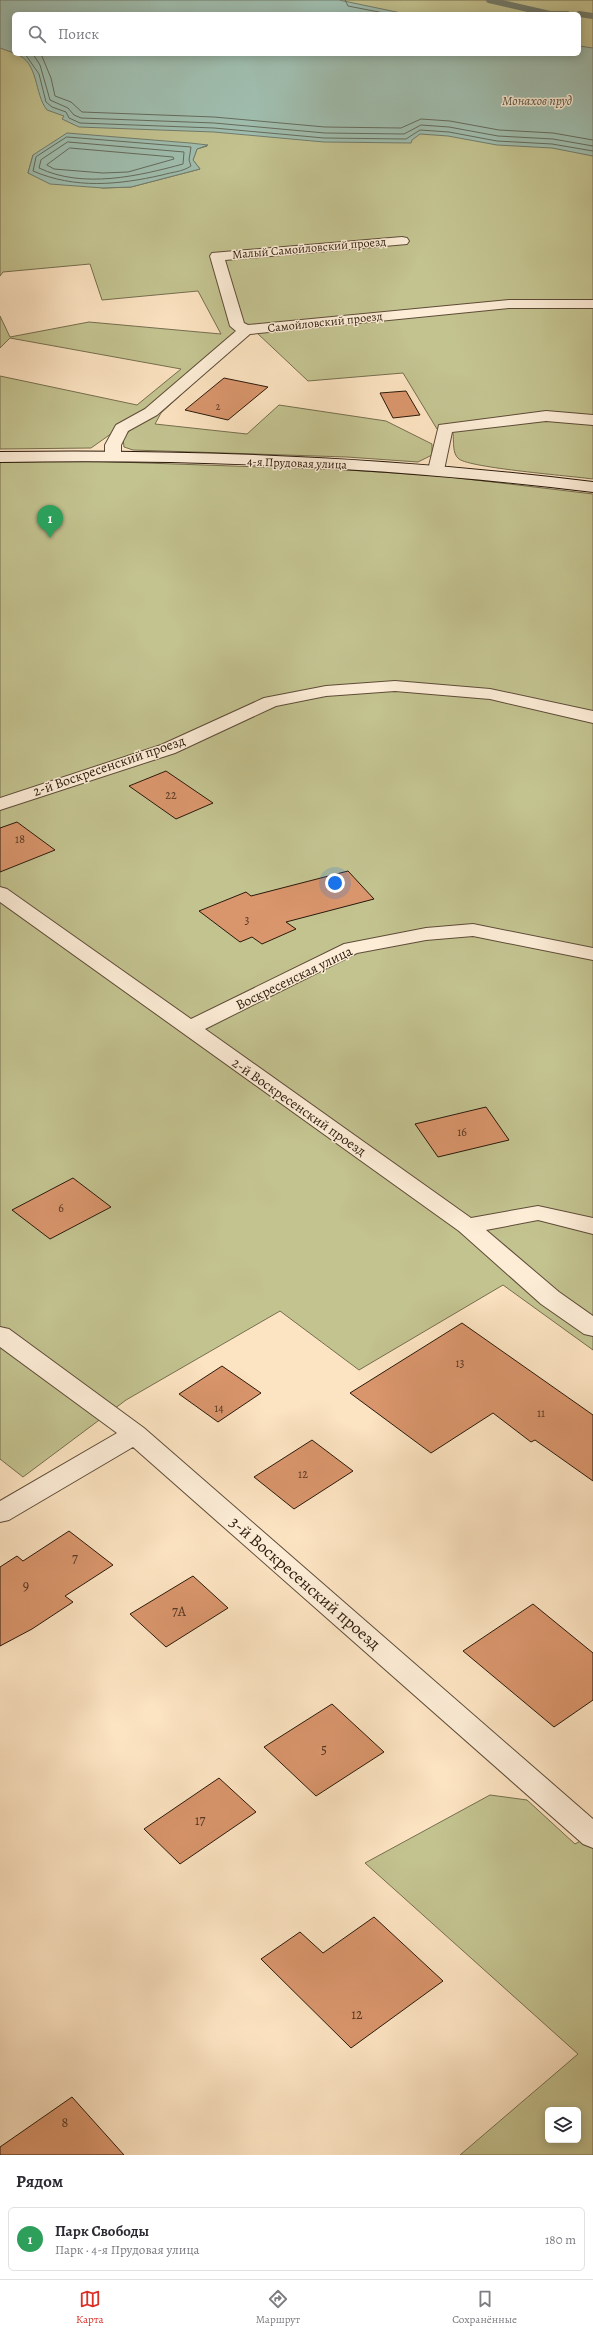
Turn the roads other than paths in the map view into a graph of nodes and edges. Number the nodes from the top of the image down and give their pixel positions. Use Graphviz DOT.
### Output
graph roads {
  1 [pos="402,241"];
  2 [pos="593,304"];
  3 [pos="246,330"];
  4 [pos="593,420"];
  5 [pos="113,456"];
  6 [pos="0,457"];
  7 [pos="436,470"];
  8 [pos="593,487"];
  9 [pos="593,717"];
  10 [pos="0,804"];
  11 [pos="0,893"];
  12 [pos="593,954"];
  13 [pos="189,1029"];
  14 [pos="467,1226"];
  15 [pos="593,1226"];
  16 [pos="593,1328"];
  17 [pos="0,1335"];
  18 [pos="135,1434"];
  19 [pos="0,1513"];
  20 [pos="593,1836"];
  1 -- 3 [label="street, Малый Самойловский проезд"];
  2 -- 3 [label="street, Самойловский проезд"];
  3 -- 5 [label="street"];
  4 -- 7 [label="street"];
  5 -- 6 [label="street, 4-я Прудовая улица"];
  5 -- 7 [label="street, 4-я Прудовая улица"];
  7 -- 8 [label="street, 4-я Прудовая улица"];
  9 -- 10 [label="street, 2-й Воскресенский проезд"];
  11 -- 13 [label="street, 2-й Воскресенский проезд"];
  12 -- 13 [label="street, Воскресенская улица"];
  13 -- 14 [label="street, 2-й Воскресенский проезд"];
  14 -- 15 [label="street"];
  14 -- 16 [label="street, 2-й Воскресенский проезд"];
  17 -- 18 [label="street, 3-й Воскресенский проезд"];
  18 -- 19 [label="street"];
  18 -- 20 [label="street, 3-й Воскресенский проезд"];
}
